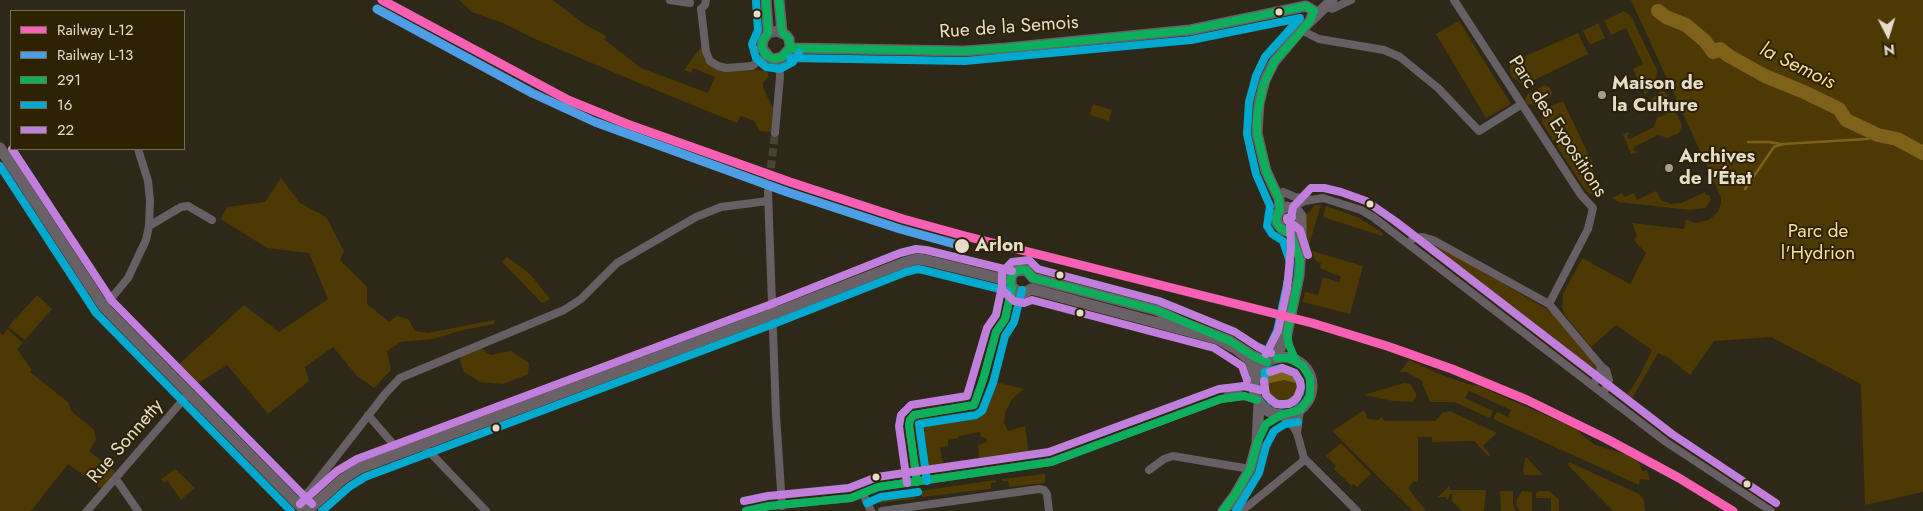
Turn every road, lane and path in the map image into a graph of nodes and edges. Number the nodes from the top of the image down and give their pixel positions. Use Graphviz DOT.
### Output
graph roads {
  1 [pos="670,0"];
  2 [pos="706,0"];
  3 [pos="766,0"];
  4 [pos="780,0"];
  5 [pos="1303,0"];
  6 [pos="1351,0"];
  7 [pos="1454,0"];
  8 [pos="690,2"];
  9 [pos="1328,3"];
  10 [pos="701,9"];
  11 [pos="1249,18"];
  12 [pos="1310,21"];
  13 [pos="1230,22"];
  14 [pos="1301,30"];
  15 [pos="782,32"];
  16 [pos="768,33"];
  17 [pos="790,48"];
  18 [pos="766,55"];
  19 [pos="778,59"];
  20 [pos="1522,104"];
  21 [pos="775,133"];
  22 [pos="0,148"];
  23 [pos="138,150"];
  24 [pos="1263,157"];
  25 [pos="1283,192"];
  26 [pos="1314,198"];
  27 [pos="1287,208"];
  28 [pos="212,220"];
  29 [pos="1300,220"];
  30 [pos="149,226"];
  31 [pos="1287,231"];
  32 [pos="1408,243"];
  33 [pos="1300,261"];
  34 [pos="1011,284"];
  35 [pos="1549,304"];
  36 [pos="104,307"];
  37 [pos="773,314"];
  38 [pos="1287,334"];
  39 [pos="1271,360"];
  40 [pos="1296,361"];
  41 [pos="1601,366"];
  42 [pos="1255,377"];
  43 [pos="1592,386"];
  44 [pos="189,393"];
  45 [pos="1603,394"];
  46 [pos="1221,400"];
  47 [pos="1258,402"];
  48 [pos="1300,410"];
  49 [pos="368,415"];
  50 [pos="1281,415"];
  51 [pos="1297,433"];
  52 [pos="422,444"];
  53 [pos="1257,444"];
  54 [pos="400,452"];
  55 [pos="1304,458"];
  56 [pos="1250,469"];
  57 [pos="1149,470"];
  58 [pos="116,479"];
  59 [pos="917,482"];
  60 [pos="311,489"];
  61 [pos="863,494"];
  62 [pos="320,498"];
  63 [pos="782,506"];
  64 [pos="936,507"];
  65 [pos="303,508"];
  66 [pos="1225,509"];
  67 [pos="88,511"];
  68 [pos="138,511"];
  69 [pos="486,511"];
  70 [pos="746,511"];
  71 [pos="871,511"];
  72 [pos="882,511"];
  73 [pos="1049,511"];
  74 [pos="1357,511"];
  75 [pos="1771,511"];
  1 -- 8 [label="street"];
  2 -- 10 [label="street"];
  3 -- 16 [label="main road"];
  4 -- 15 [label="main road"];
  5 -- 13 [label="main road, Rue de la Semois"];
  6 -- 9 [label="street"];
  7 -- 20 [label="street, Parc des Expositions"];
  8 -- 10 [label="street"];
  9 -- 11 [label="main road, Rue de la Semois"];
  9 -- 12 [label="main road"];
  10 -- 18 [label="street"];
  11 -- 12 [label="main road, Rue de la Semois"];
  11 -- 13 [label="main road, Rue de la Semois"];
  12 -- 14 [label="main road"];
  13 -- 17 [label="main road, Rue de la Semois"];
  14 -- 20 [label="street"];
  14 -- 24 [label="main road"];
  15 -- 16 [label="main road"];
  15 -- 17 [label="main road"];
  16 -- 18 [label="main road"];
  17 -- 19 [label="main road"];
  18 -- 19 [label="main road"];
  19 -- 21 [label="street"];
  20 -- 35 [label="street, Parc des Expositions"];
  22 -- 36 [label="main road"];
  23 -- 30 [label="street"];
  24 -- 25 [label="main road"];
  24 -- 27 [label="main road"];
  25 -- 26 [label="street"];
  25 -- 27 [label="main road"];
  26 -- 27 [label="street"];
  26 -- 29 [label="street"];
  26 -- 32 [label="street"];
  27 -- 29 [label="main road"];
  27 -- 31 [label="main road"];
  28 -- 30 [label="street"];
  29 -- 31 [label="main road"];
  29 -- 33 [label="main road"];
  30 -- 36 [label="street"];
  31 -- 33 [label="main road"];
  32 -- 35 [label="street"];
  32 -- 43 [label="street"];
  33 -- 38 [label="main road"];
  34 -- 37 [label="main road"];
  34 -- 39 [label="main road"];
  34 -- 42 [label="main road"];
  34 -- 59 [label="street"];
  35 -- 41 [label="street"];
  36 -- 44 [label="main road"];
  37 -- 49 [label="street"];
  37 -- 52 [label="main road"];
  37 -- 63 [label="street"];
  38 -- 39 [label="main road"];
  38 -- 40 [label="main road"];
  39 -- 40 [label="main road"];
  39 -- 42 [label="main road"];
  40 -- 48 [label="main road"];
  41 -- 43 [label="street"];
  41 -- 45 [label="street"];
  42 -- 46 [label="street"];
  42 -- 47 [label="main road"];
  43 -- 45 [label="street"];
  44 -- 58 [label="street, Rue Sonnetty"];
  44 -- 65 [label="main road"];
  45 -- 75 [label="street"];
  46 -- 47 [label="street"];
  46 -- 59 [label="street"];
  47 -- 50 [label="main road"];
  47 -- 53 [label="main road"];
  48 -- 50 [label="main road"];
  48 -- 51 [label="street"];
  49 -- 54 [label="street"];
  49 -- 60 [label="street"];
  50 -- 51 [label="street"];
  50 -- 53 [label="main road"];
  51 -- 55 [label="street"];
  52 -- 54 [label="main road"];
  52 -- 69 [label="street"];
  53 -- 56 [label="main road"];
  54 -- 62 [label="main road"];
  55 -- 66 [label="street"];
  55 -- 74 [label="street"];
  56 -- 57 [label="street"];
  56 -- 66 [label="main road"];
  58 -- 67 [label="street, Rue Sonnetty"];
  58 -- 68 [label="street"];
  59 -- 61 [label="street"];
  60 -- 62 [label="street"];
  60 -- 65 [label="street"];
  61 -- 63 [label="street"];
  61 -- 71 [label="street"];
  62 -- 65 [label="main road"];
  63 -- 70 [label="street"];
  64 -- 72 [label="street"];
  64 -- 73 [label="street"];
}
